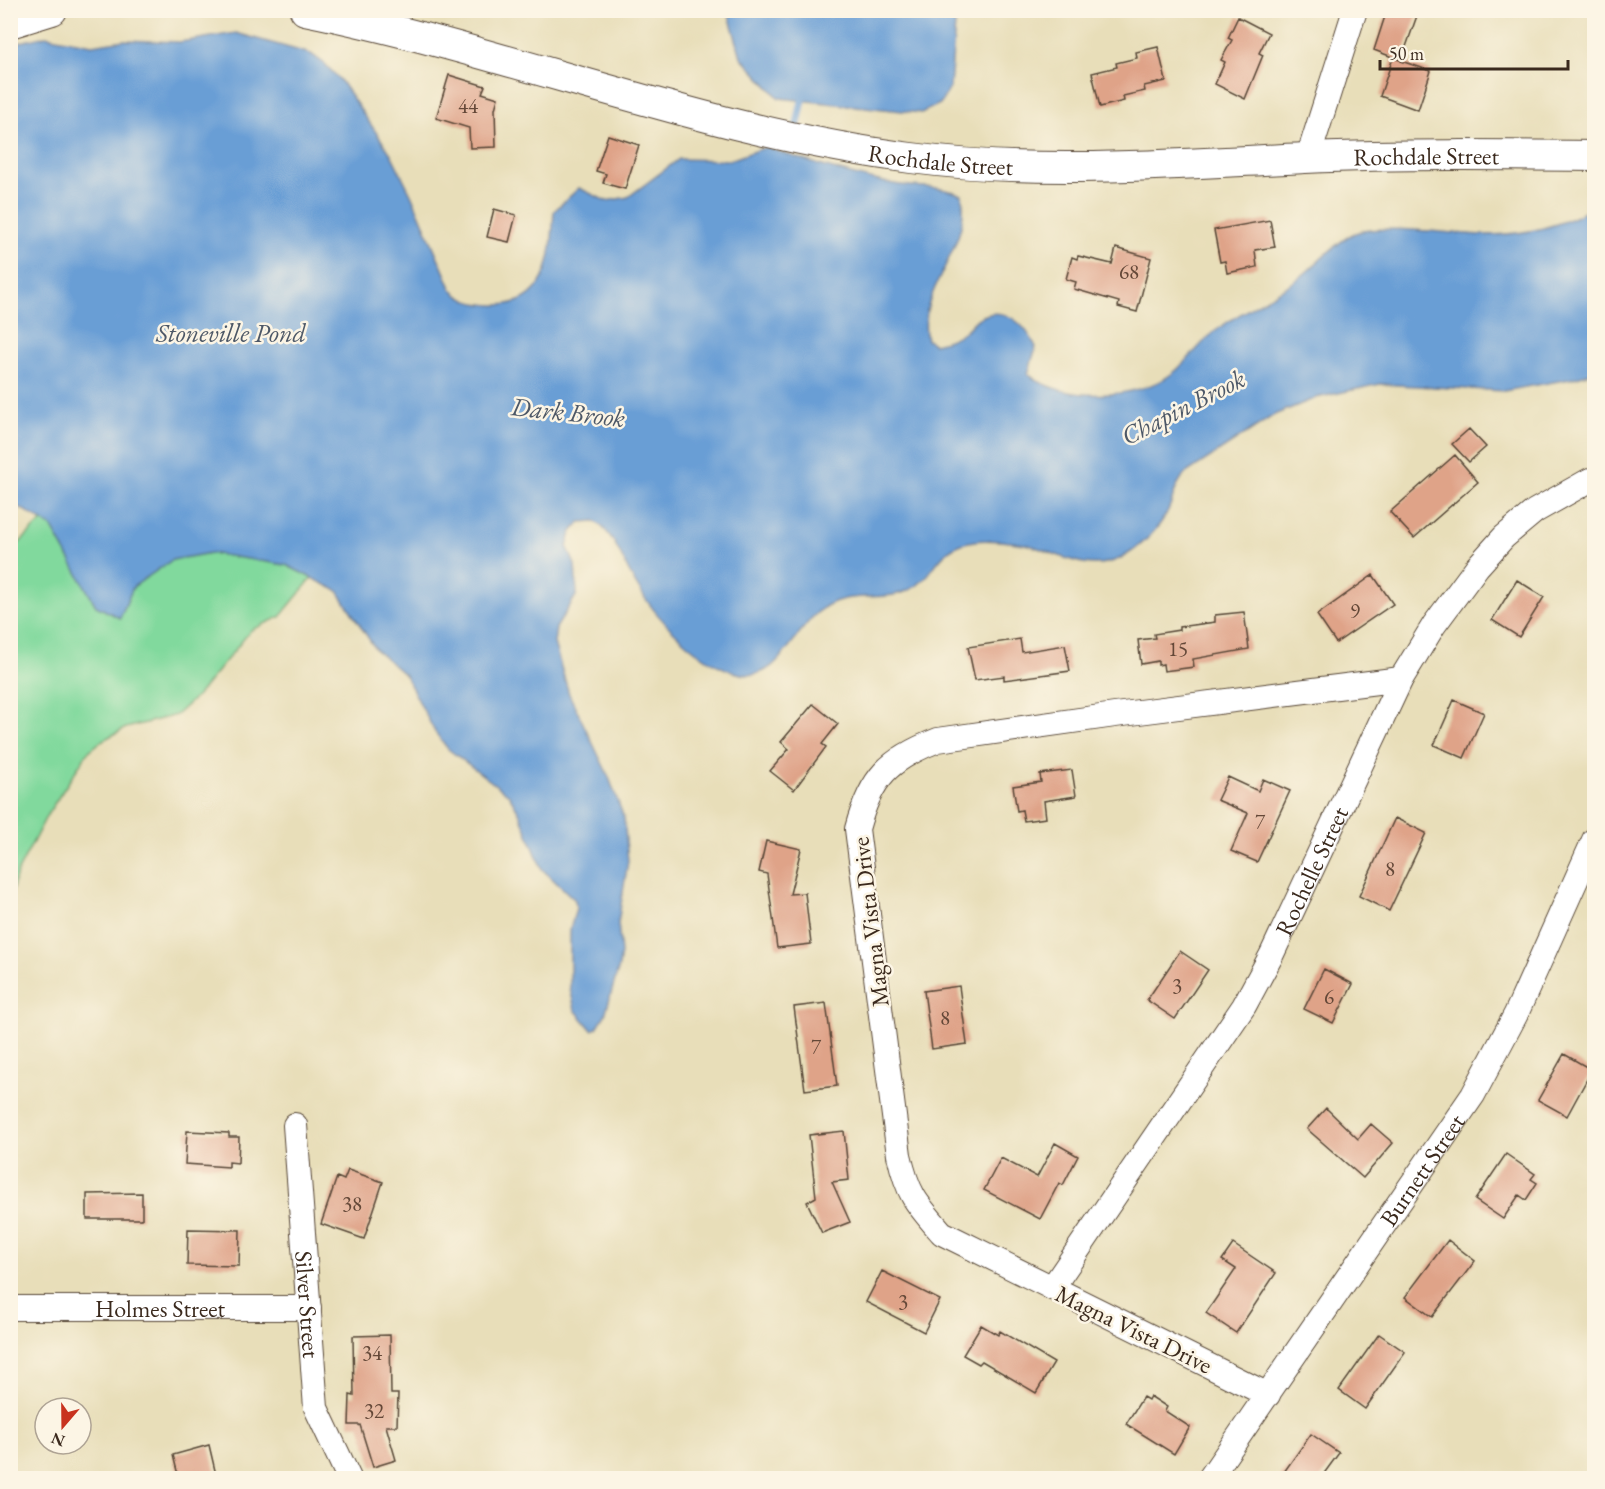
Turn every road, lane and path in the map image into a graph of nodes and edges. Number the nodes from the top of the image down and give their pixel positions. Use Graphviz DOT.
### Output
graph roads {
  1 [pos="52,10"];
  2 [pos="305,10"];
  3 [pos="1355,10"];
  4 [pos="10,23"];
  5 [pos="1594,156"];
  6 [pos="1308,158"];
  7 [pos="1590,480"];
  8 [pos="1401,679"];
  9 [pos="1594,840"];
  10 [pos="295,1125"];
  11 [pos="1052,1288"];
  12 [pos="10,1308"];
  13 [pos="309,1308"];
  14 [pos="1268,1395"];
  15 [pos="349,1479"];
  16 [pos="1210,1479"];
  1 -- 4 [label="street"];
  2 -- 6 [label="street, Rochdale Street"];
  3 -- 6 [label="street"];
  5 -- 6 [label="street, Rochdale Street"];
  7 -- 8 [label="street, Rochelle Street"];
  8 -- 11 [label="street, Rochelle Street"];
  8 -- 11 [label="street, Magna Vista Drive"];
  9 -- 14 [label="street, Burnett Street"];
  10 -- 13 [label="street, Silver Street"];
  11 -- 14 [label="street, Magna Vista Drive"];
  12 -- 13 [label="street, Holmes Street"];
  13 -- 15 [label="street, Silver Street"];
  14 -- 16 [label="street, Burnett Street"];
}
